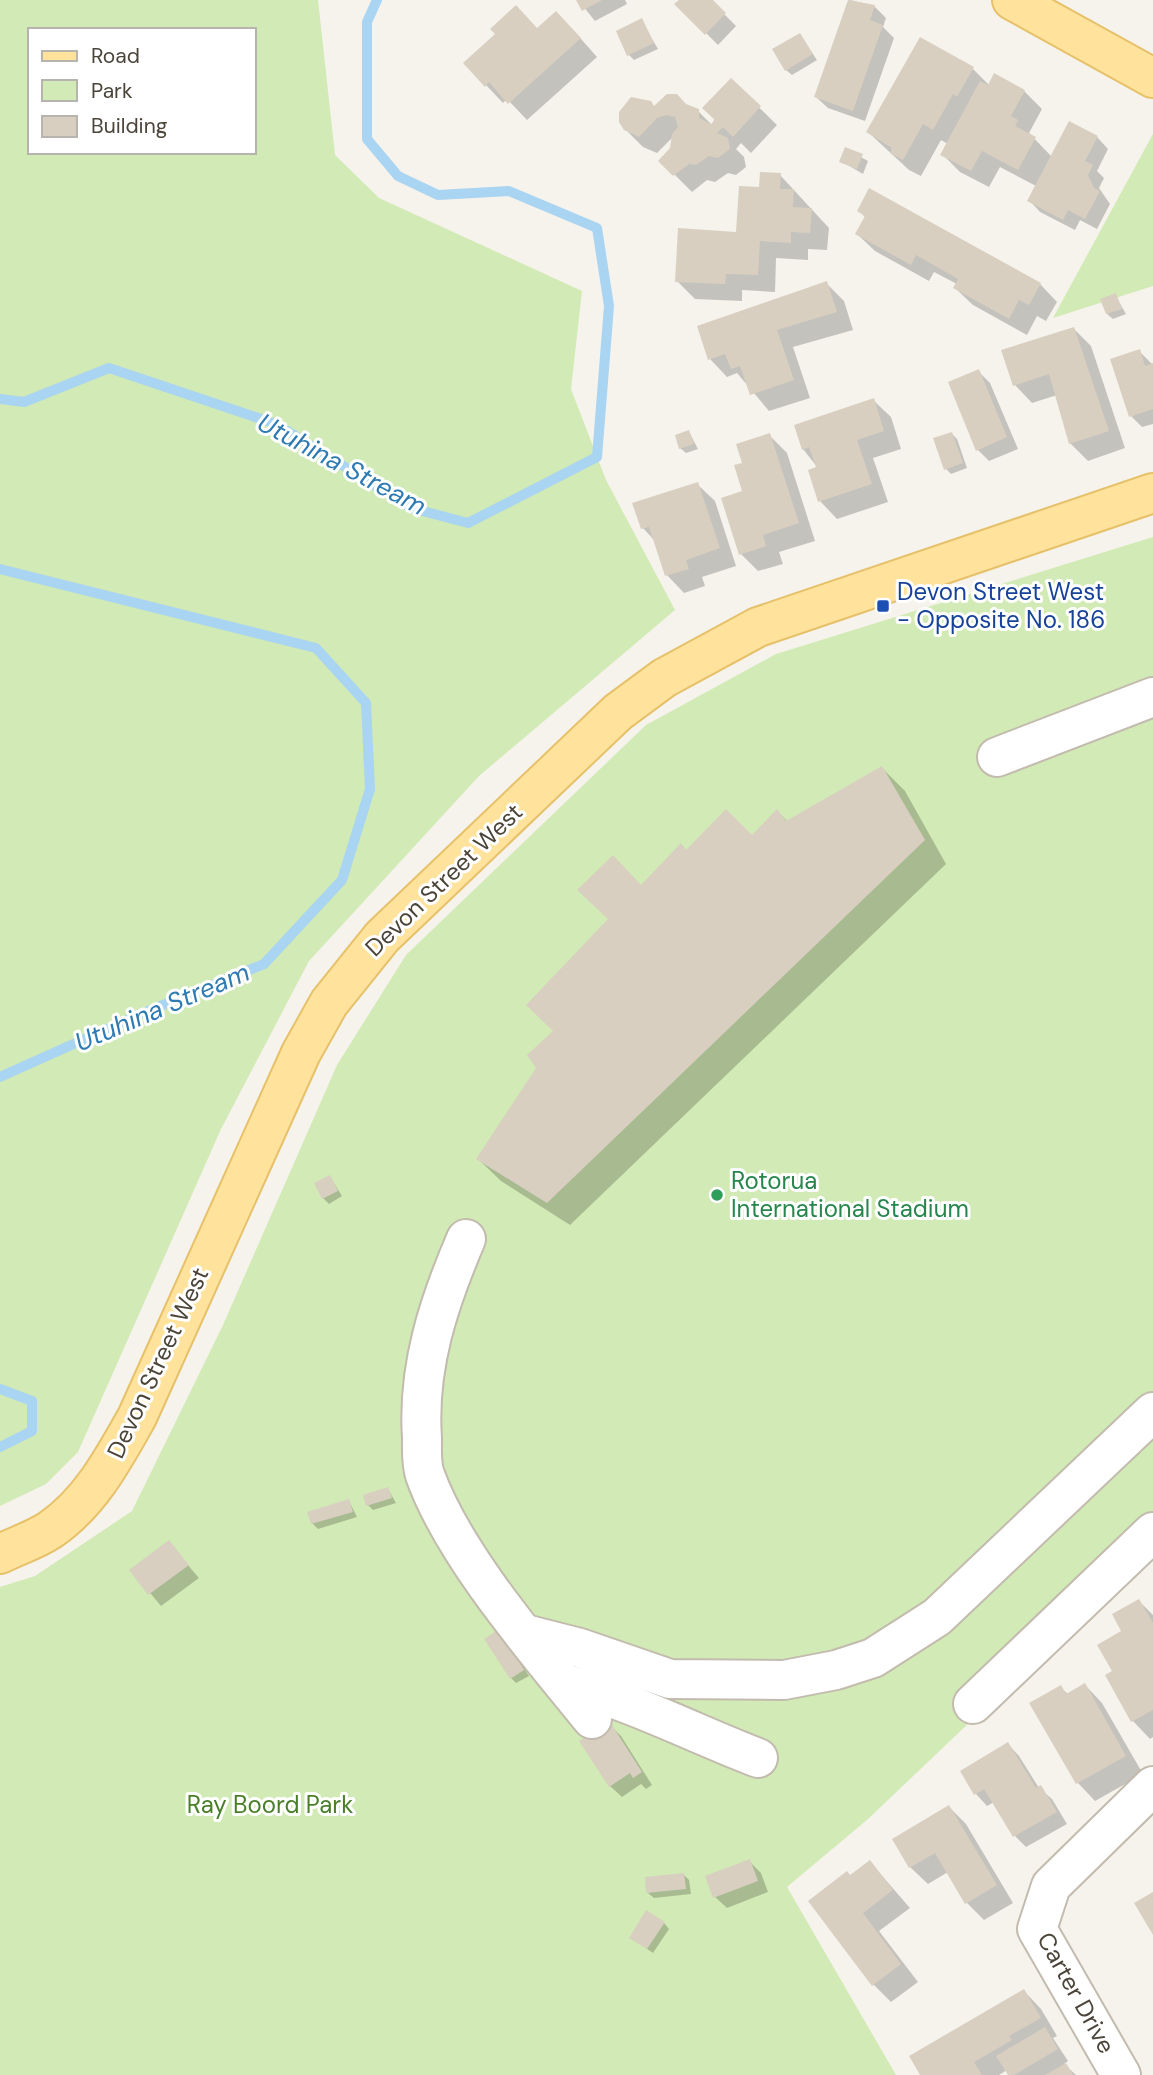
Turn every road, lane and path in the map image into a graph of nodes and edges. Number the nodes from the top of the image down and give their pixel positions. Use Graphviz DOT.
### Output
graph roads {
  1 [pos="1012,0"];
  2 [pos="1153,78"];
  3 [pos="1153,493"];
  4 [pos="1153,697"];
  5 [pos="997,757"];
  6 [pos="466,1238"];
  7 [pos="1153,1412"];
  8 [pos="1153,1532"];
  9 [pos="0,1554"];
  10 [pos="525,1634"];
  11 [pos="563,1683"];
  12 [pos="972,1704"];
  13 [pos="592,1719"];
  14 [pos="758,1758"];
  15 [pos="1153,1786"];
  16 [pos="1121,2075"];
  1 -- 2 [label="main road"];
  3 -- 9 [label="main road, Devon Street West"];
  4 -- 5 [label="street"];
  6 -- 10 [label="street"];
  7 -- 10 [label="street"];
  8 -- 12 [label="street"];
  10 -- 11 [label="street"];
  11 -- 13 [label="street"];
  11 -- 14 [label="street"];
  15 -- 16 [label="street, Carter Drive"];
}
